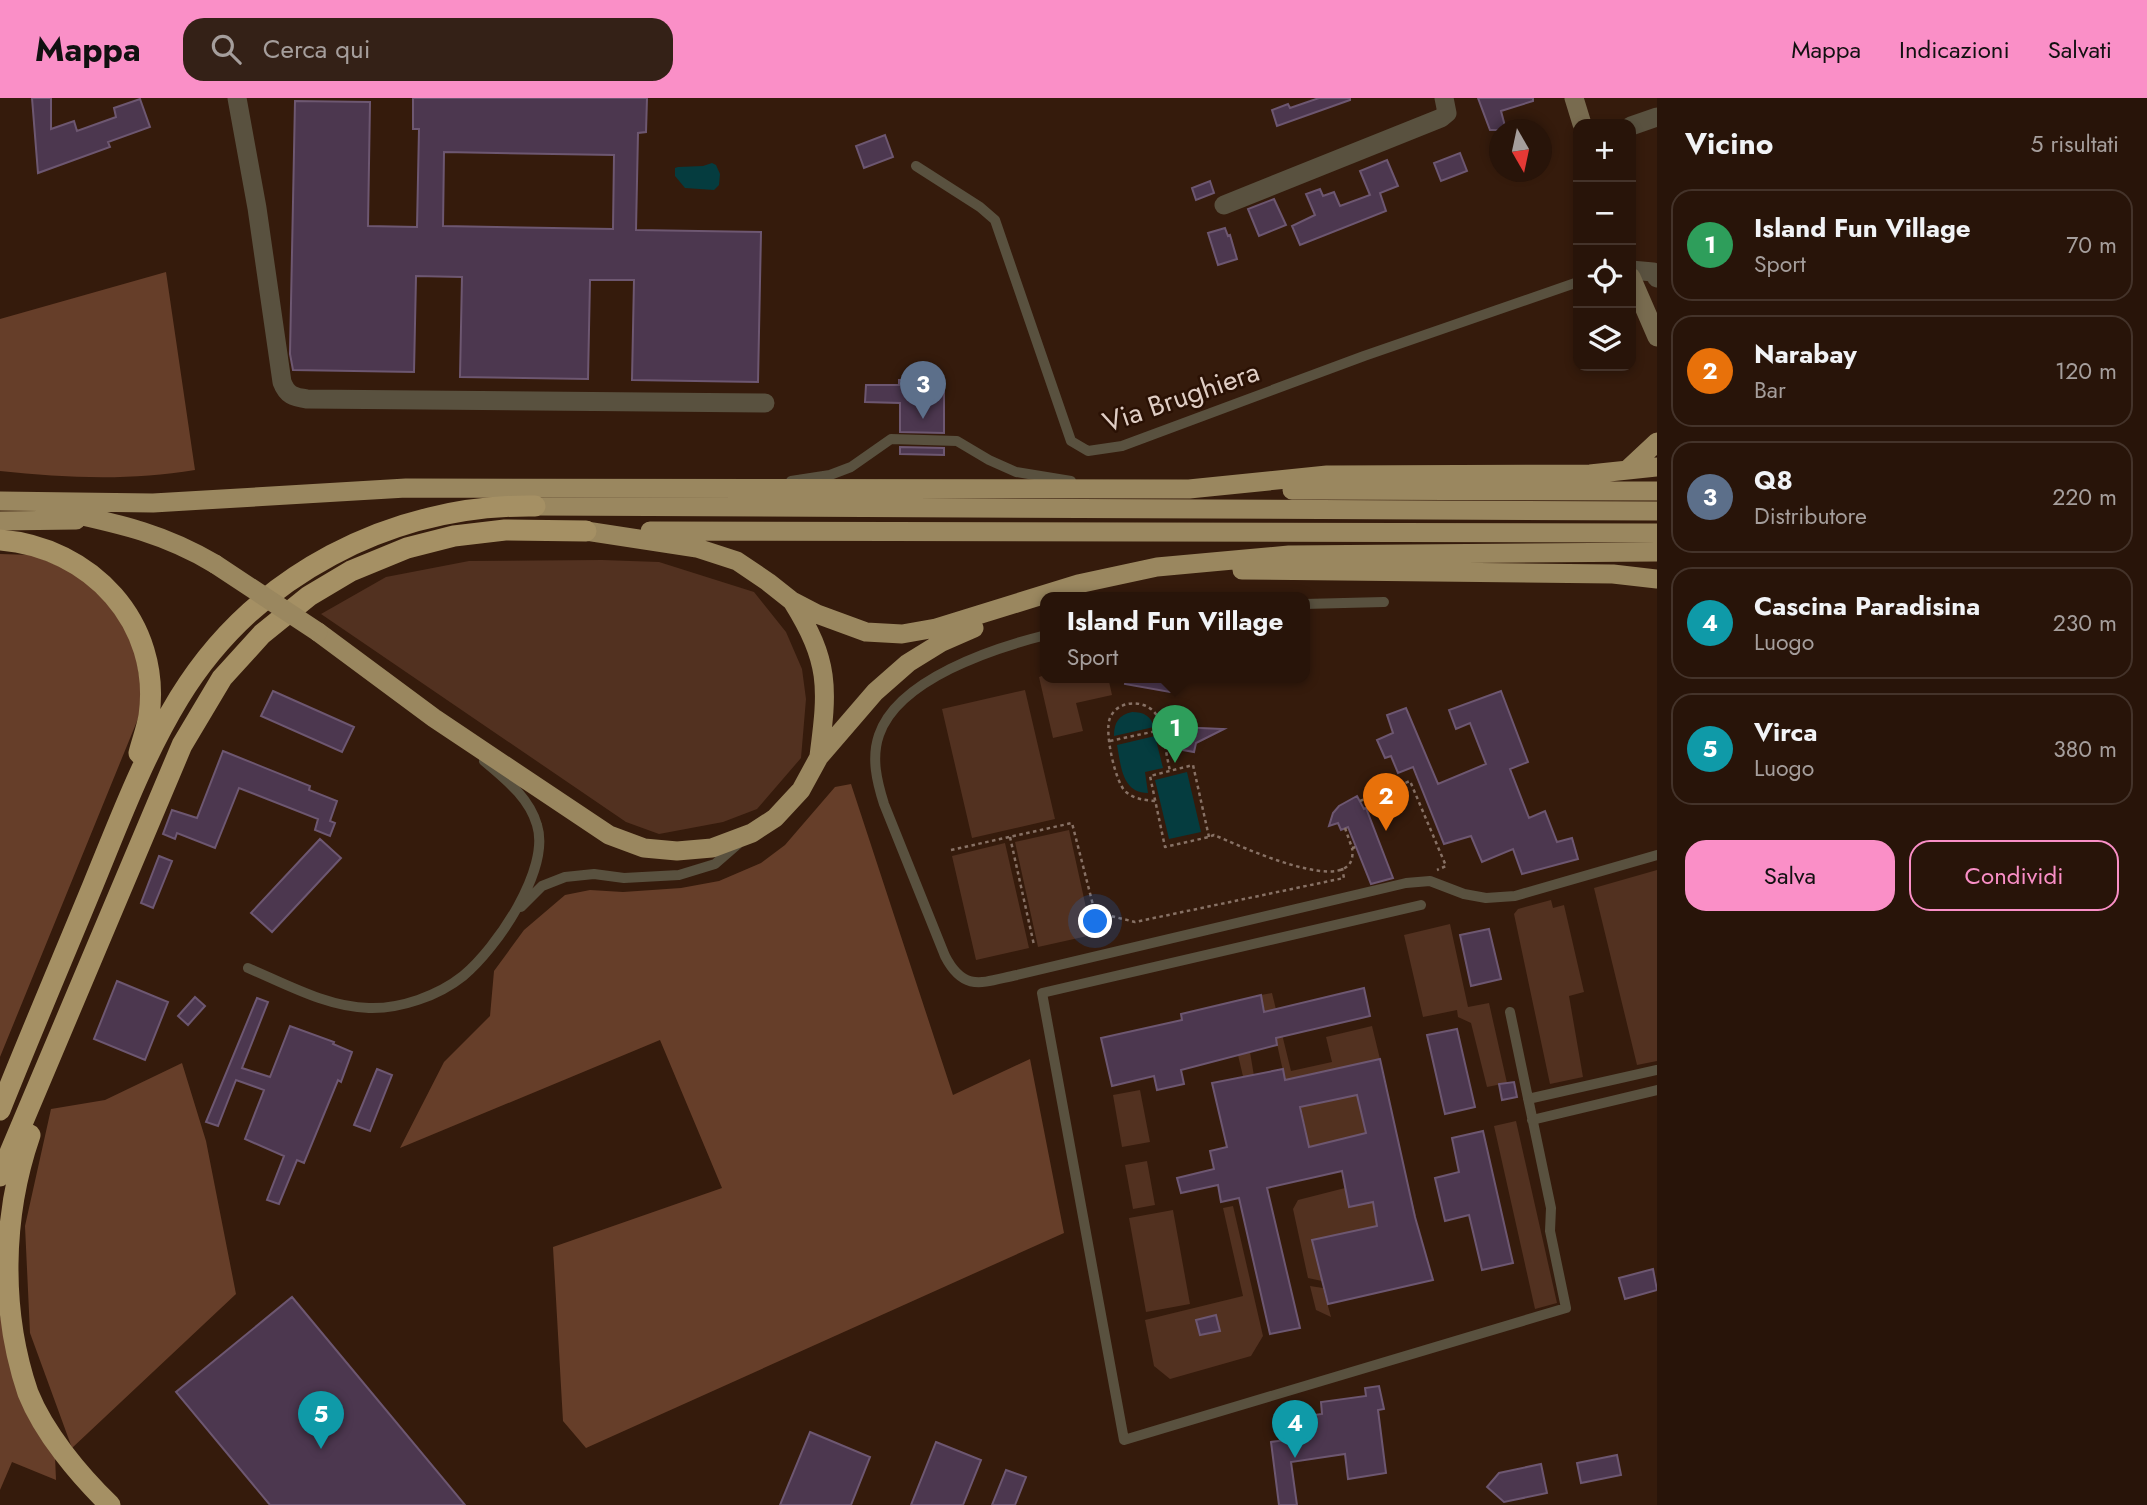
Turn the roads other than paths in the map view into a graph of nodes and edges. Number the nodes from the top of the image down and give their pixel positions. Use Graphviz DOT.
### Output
graph roads {
  1 [pos="237,98"];
  2 [pos="1444,98"];
  3 [pos="1574,98"];
  4 [pos="1657,117"];
  5 [pos="1580,119"];
  6 [pos="1636,124"];
  7 [pos="916,166"];
  8 [pos="1224,205"];
  9 [pos="1636,270"];
  10 [pos="1657,278"];
  11 [pos="1573,284"];
  12 [pos="1636,289"];
  13 [pos="1657,337"];
  14 [pos="765,403"];
  15 [pos="1657,442"];
  16 [pos="1657,467"];
  17 [pos="1627,470"];
  18 [pos="748,488"];
  19 [pos="1120,489"];
  20 [pos="1189,489"];
  21 [pos="1657,491"];
  22 [pos="1612,500"];
  23 [pos="9,501"];
  24 [pos="535,506"];
  25 [pos="1657,510"];
  26 [pos="101,520"];
  27 [pos="0,522"];
  28 [pos="586,531"];
  29 [pos="1657,533"];
  30 [pos="0,540"];
  31 [pos="1612,542"];
  32 [pos="1657,552"];
  33 [pos="1157,567"];
  34 [pos="1657,579"];
  35 [pos="1052,592"];
  36 [pos="1040,596"];
  37 [pos="1040,597"];
  38 [pos="792,601"];
  39 [pos="1384,602"];
  40 [pos="1310,604"];
  41 [pos="1040,636"];
  42 [pos="434,718"];
  43 [pos="819,757"];
  44 [pos="126,806"];
  45 [pos="752,833"];
  46 [pos="1657,855"];
  47 [pos="1421,905"];
  48 [pos="515,912"];
  49 [pos="248,968"];
  50 [pos="71,1005"];
  51 [pos="1510,1012"];
  52 [pos="1657,1070"];
  53 [pos="1657,1090"];
  54 [pos="5,1093"];
  55 [pos="1528,1099"];
  56 [pos="0,1110"];
  57 [pos="1532,1120"];
  58 [pos="0,1176"];
  59 [pos="110,1505"];
  1 -- 14 [label="street"];
  2 -- 8 [label="street"];
  3 -- 5 [label="main road"];
  4 -- 6 [label="street"];
  7 -- 11 [label="lane, Via Brughiera"];
  9 -- 10 [label="street"];
  12 -- 13 [label="main road"];
  15 -- 17 [label="highway"];
  16 -- 17 [label="highway"];
  17 -- 20 [label="highway"];
  18 -- 19 [label="highway"];
  18 -- 19 [label="lane"];
  18 -- 23 [label="highway"];
  19 -- 20 [label="highway"];
  20 -- 22 [label="highway"];
  21 -- 22 [label="highway"];
  22 -- 24 [label="highway"];
  22 -- 25 [label="highway"];
  23 -- 26 [label="highway"];
  24 -- 44 [label="highway"];
  26 -- 27 [label="highway"];
  26 -- 42 [label="highway, bridge"];
  28 -- 31 [label="highway"];
  28 -- 38 [label="highway"];
  28 -- 50 [label="highway"];
  29 -- 31 [label="highway"];
  30 -- 44 [label="highway"];
  31 -- 32 [label="highway"];
  31 -- 33 [label="highway"];
  33 -- 34 [label="highway"];
  33 -- 35 [label="highway"];
  36 -- 38 [label="highway"];
  37 -- 43 [label="highway"];
  38 -- 43 [label="highway"];
  39 -- 40 [label="lane"];
  41 -- 46 [label="lane"];
  42 -- 45 [label="highway"];
  42 -- 48 [label="lane"];
  43 -- 45 [label="highway"];
  44 -- 54 [label="highway"];
  45 -- 48 [label="lane"];
  47 -- 57 [label="lane"];
  48 -- 49 [label="lane"];
  50 -- 58 [label="highway"];
  50 -- 59 [label="highway"];
  51 -- 55 [label="lane"];
  52 -- 55 [label="lane"];
  53 -- 57 [label="lane"];
  54 -- 56 [label="highway"];
  55 -- 57 [label="lane"];
}
